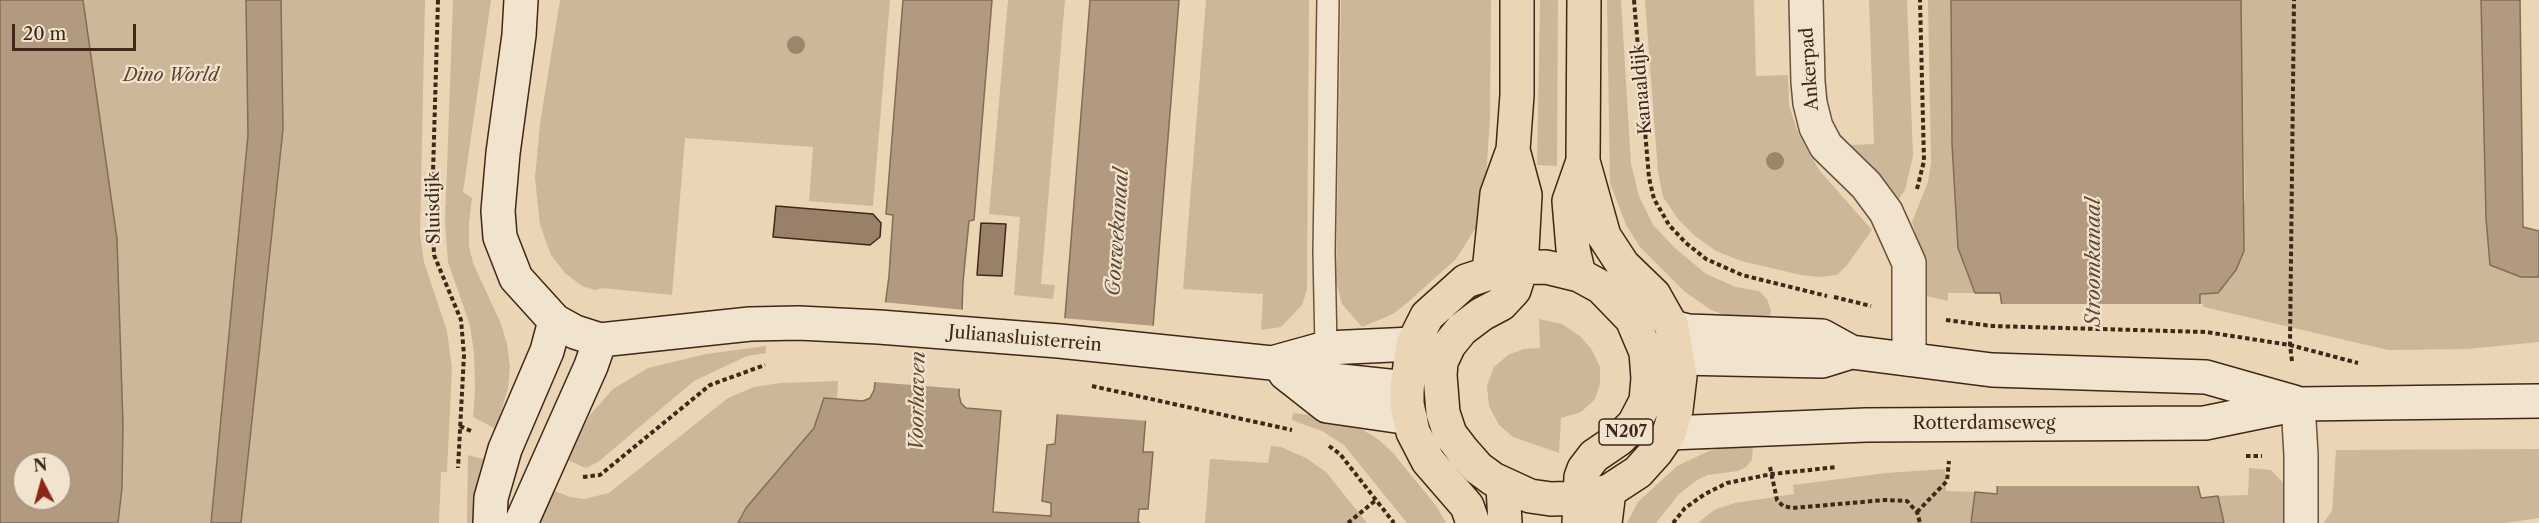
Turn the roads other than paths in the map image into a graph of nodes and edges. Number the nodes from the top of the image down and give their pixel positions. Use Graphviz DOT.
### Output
graph roads {
  1 [pos="521,0"];
  2 [pos="530,0"];
  3 [pos="1328,0"];
  4 [pos="1517,0"];
  5 [pos="1584,0"];
  6 [pos="1806,0"];
  7 [pos="519,35"];
  8 [pos="1513,150"];
  9 [pos="1583,161"];
  10 [pos="1521,268"];
  11 [pos="1489,272"];
  12 [pos="1579,275"];
  13 [pos="555,321"];
  14 [pos="600,340"];
  15 [pos="1676,342"];
  16 [pos="1413,344"];
  17 [pos="1326,348"];
  18 [pos="1646,352"];
  19 [pos="1909,359"];
  20 [pos="1272,363"];
  21 [pos="1439,391"];
  22 [pos="2539,401"];
  23 [pos="1408,403"];
  24 [pos="2298,404"];
  25 [pos="1669,434"];
  26 [pos="1503,486"];
  27 [pos="1589,504"];
  28 [pos="1470,514"];
  29 [pos="490,523"];
  30 [pos="521,523"];
  31 [pos="1505,523"];
  32 [pos="1605,523"];
  33 [pos="2301,523"];
  1 -- 7 [label="main road"];
  2 -- 7 [label="main road"];
  3 -- 17 [label="lane"];
  4 -- 8 [label="main road"];
  5 -- 9 [label="main road"];
  6 -- 19 [label="main road, Ankerpad"];
  7 -- 13 [label="main road"];
  8 -- 10 [label="main road"];
  8 -- 11 [label="main road"];
  9 -- 12 [label="main road"];
  9 -- 15 [label="main road"];
  10 -- 11 [label="main road, N207"];
  10 -- 12 [label="main road, N207"];
  10 -- 21 [label="main road"];
  11 -- 16 [label="main road, N207"];
  12 -- 18 [label="main road, N207"];
  13 -- 14 [label="main road"];
  13 -- 29 [label="main road"];
  14 -- 20 [label="main road, Julianasluisterrein"];
  14 -- 30 [label="main road"];
  15 -- 18 [label="main road"];
  15 -- 19 [label="main road, Rotterdamseweg"];
  15 -- 25 [label="main road, N207"];
  16 -- 17 [label="main road, Julianasluisterrein"];
  16 -- 23 [label="main road, N207"];
  17 -- 20 [label="main road, Julianasluisterrein"];
  18 -- 27 [label="main road, N207"];
  19 -- 24 [label="main road, Rotterdamseweg"];
  20 -- 23 [label="main road, Julianasluisterrein"];
  21 -- 23 [label="main road"];
  21 -- 26 [label="main road"];
  22 -- 24 [label="main road, Rotterdamseweg"];
  23 -- 28 [label="main road, N207"];
  24 -- 25 [label="main road, Rotterdamseweg"];
  24 -- 33 [label="main road"];
  25 -- 27 [label="main road, N207"];
  26 -- 27 [label="main road"];
  26 -- 31 [label="main road"];
  27 -- 32 [label="main road, N207"];
}
